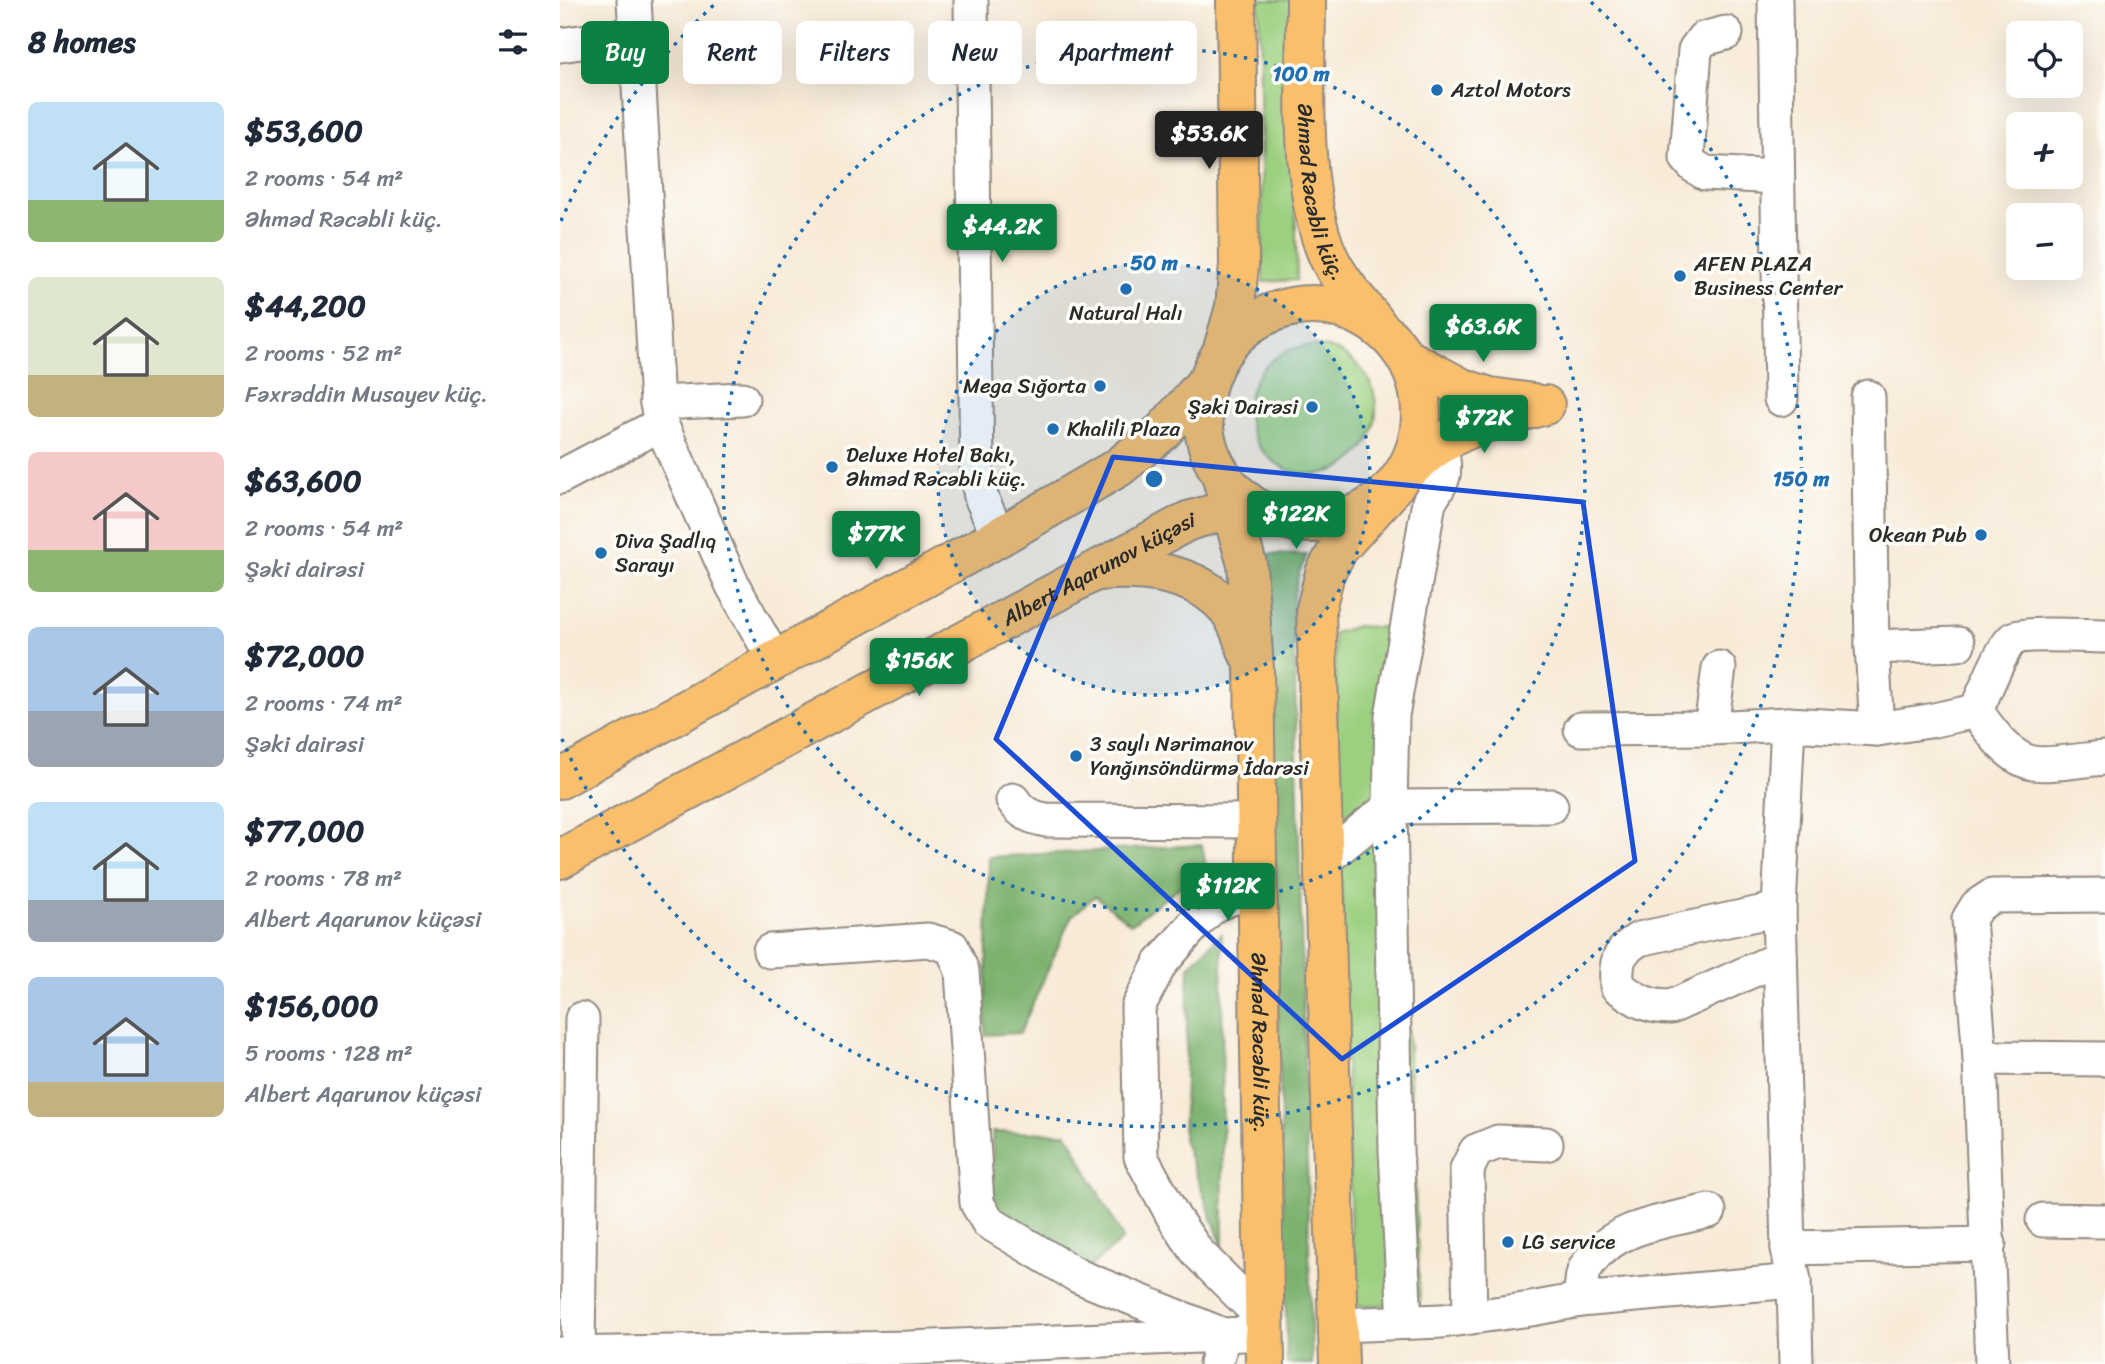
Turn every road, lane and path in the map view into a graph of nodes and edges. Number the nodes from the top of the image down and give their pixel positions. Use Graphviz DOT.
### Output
graph roads {
  1 [pos="634,0"];
  2 [pos="971,0"];
  3 [pos="1236,0"];
  4 [pos="1306,0"];
  5 [pos="1775,0"];
  6 [pos="635,21"];
  7 [pos="1726,33"];
  8 [pos="581,42"];
  9 [pos="560,45"];
  10 [pos="638,84"];
  11 [pos="1777,177"];
  12 [pos="1378,326"];
  13 [pos="1408,359"];
  14 [pos="1215,365"];
  15 [pos="1868,397"];
  16 [pos="742,399"];
  17 [pos="1781,399"];
  18 [pos="659,413"];
  19 [pos="1441,443"];
  20 [pos="560,477"];
  21 [pos="1396,483"];
  22 [pos="1227,492"];
  23 [pos="999,537"];
  24 [pos="1090,572"];
  25 [pos="2105,636"];
  26 [pos="1958,644"];
  27 [pos="1872,647"];
  28 [pos="775,661"];
  29 [pos="1719,668"];
  30 [pos="1254,670"];
  31 [pos="1976,711"];
  32 [pos="1788,724"];
  33 [pos="1712,728"];
  34 [pos="1581,729"];
  35 [pos="1877,729"];
  36 [pos="2105,758"];
  37 [pos="560,779"];
  38 [pos="1013,800"];
  39 [pos="1551,806"];
  40 [pos="1390,807"];
  41 [pos="1256,821"];
  42 [pos="560,859"];
  43 [pos="1324,860"];
  44 [pos="1257,888"];
  45 [pos="2105,895"];
  46 [pos="1779,909"];
  47 [pos="770,951"];
  48 [pos="1780,958"];
  49 [pos="582,1019"];
  50 [pos="1980,1058"];
  51 [pos="2105,1059"];
  52 [pos="1546,1144"];
  53 [pos="1709,1211"];
  54 [pos="2043,1220"];
  55 [pos="2105,1221"];
  56 [pos="1989,1244"];
  57 [pos="1788,1248"];
  58 [pos="1794,1282"];
  59 [pos="1580,1300"];
  60 [pos="1470,1317"];
  61 [pos="1405,1321"];
  62 [pos="1338,1325"];
  63 [pos="1264,1338"];
  64 [pos="1219,1349"];
  65 [pos="569,1354"];
  66 [pos="1339,1364"];
  67 [pos="1796,1364"];
  68 [pos="1992,1364"];
  1 -- 6 [label="street"];
  2 -- 23 [label="street"];
  3 -- 14 [label="main road"];
  4 -- 12 [label="main road, Əhməd Rəcəbli küç."];
  5 -- 11 [label="street"];
  7 -- 11 [label="street"];
  8 -- 9 [label="street"];
  10 -- 18 [label="street"];
  11 -- 17 [label="street"];
  12 -- 13 [label="main road"];
  12 -- 14 [label="main road"];
  13 -- 19 [label="main road"];
  13 -- 21 [label="main road"];
  14 -- 22 [label="main road"];
  14 -- 23 [label="main road"];
  15 -- 27 [label="street"];
  16 -- 18 [label="street"];
  18 -- 20 [label="street"];
  18 -- 28 [label="street"];
  19 -- 21 [label="main road"];
  19 -- 40 [label="street"];
  21 -- 22 [label="main road"];
  21 -- 43 [label="main road"];
  22 -- 24 [label="main road, Albert Aqarunov küçəsi"];
  22 -- 30 [label="main road, Əhməd Rəcəbli küç."];
  23 -- 28 [label="main road"];
  24 -- 30 [label="main road"];
  24 -- 42 [label="main road, Albert Aqarunov küçəsi"];
  25 -- 31 [label="street"];
  26 -- 27 [label="street"];
  27 -- 35 [label="street"];
  28 -- 37 [label="main road"];
  29 -- 33 [label="street"];
  30 -- 41 [label="main road, Əhməd Rəcəbli küç."];
  31 -- 35 [label="street"];
  31 -- 36 [label="street"];
  32 -- 33 [label="street"];
  32 -- 35 [label="street"];
  32 -- 46 [label="street"];
  33 -- 34 [label="street"];
  38 -- 41 [label="street"];
  39 -- 40 [label="street"];
  40 -- 43 [label="street"];
  40 -- 61 [label="street"];
  41 -- 44 [label="main road, Əhməd Rəcəbli küç."];
  43 -- 62 [label="main road"];
  44 -- 63 [label="main road, Əhməd Rəcəbli küç."];
  44 -- 63 [label="street"];
  45 -- 50 [label="street"];
  46 -- 48 [label="street"];
  46 -- 48 [label="street"];
  47 -- 64 [label="street"];
  48 -- 57 [label="street"];
  49 -- 65 [label="street"];
  50 -- 51 [label="street"];
  50 -- 56 [label="street"];
  52 -- 60 [label="street"];
  53 -- 59 [label="street"];
  54 -- 55 [label="street"];
  56 -- 57 [label="street"];
  56 -- 68 [label="street"];
  57 -- 58 [label="street"];
  58 -- 59 [label="street"];
  58 -- 67 [label="street"];
  59 -- 60 [label="street"];
  60 -- 61 [label="street"];
  61 -- 62 [label="street"];
  62 -- 66 [label="main road"];
  63 -- 64 [label="street"];
  64 -- 65 [label="street"];
}
